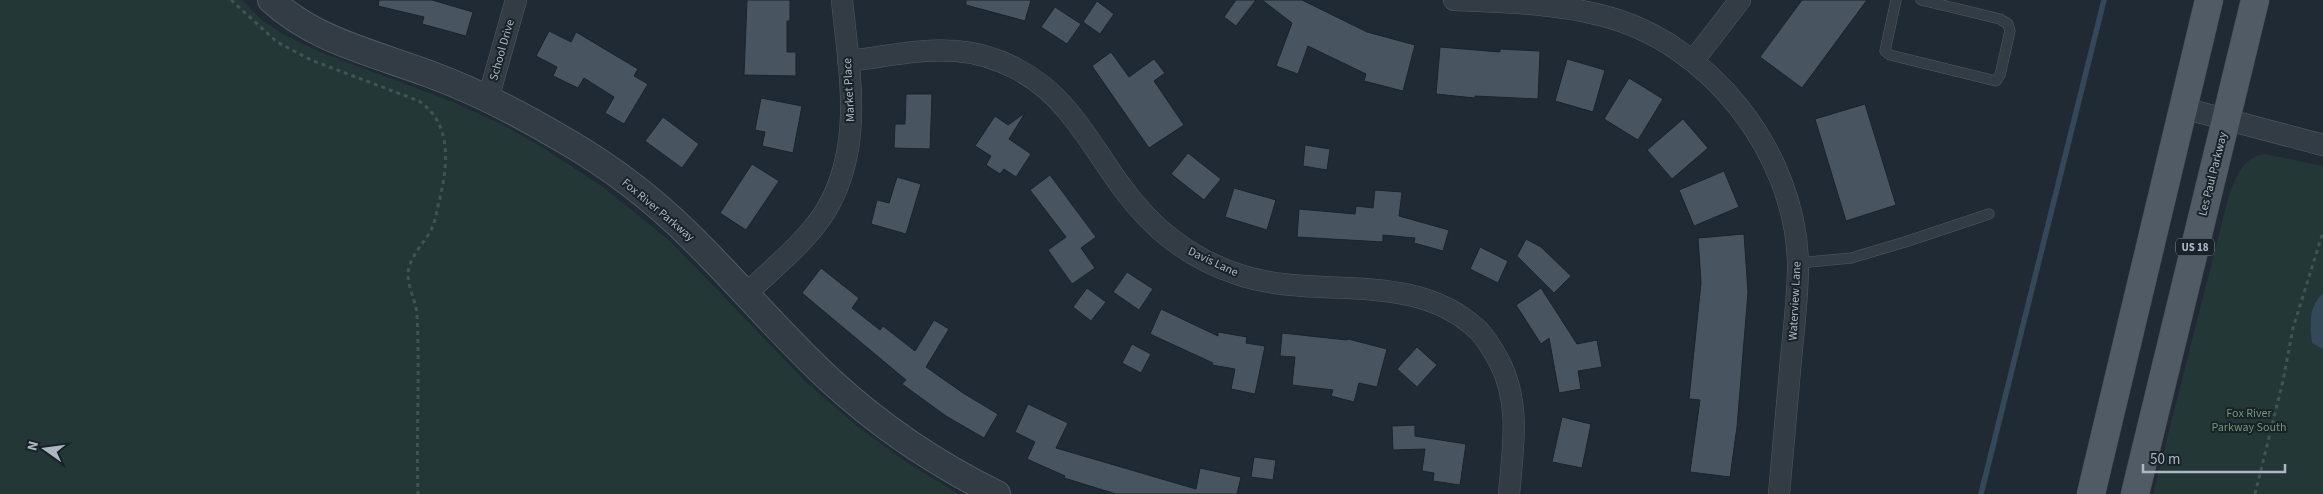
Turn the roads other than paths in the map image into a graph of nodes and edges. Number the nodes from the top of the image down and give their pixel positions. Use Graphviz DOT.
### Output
graph roads {
  1 [pos="271,0"];
  2 [pos="516,0"];
  3 [pos="842,0"];
  4 [pos="1454,0"];
  5 [pos="1740,0"];
  6 [pos="1896,0"];
  7 [pos="1921,0"];
  8 [pos="2209,0"];
  9 [pos="2255,0"];
  10 [pos="848,61"];
  11 [pos="1693,62"];
  12 [pos="488,99"];
  13 [pos="2183,108"];
  14 [pos="2226,120"];
  15 [pos="2323,145"];
  16 [pos="1989,214"];
  17 [pos="1798,263"];
  18 [pos="746,294"];
  19 [pos="997,494"];
  20 [pos="1509,494"];
  21 [pos="1779,494"];
  22 [pos="2091,494"];
  23 [pos="2135,494"];
  1 -- 12 [label="street, Fox River Parkway"];
  2 -- 12 [label="street, School Drive"];
  3 -- 10 [label="street, Market Place"];
  4 -- 11 [label="street, Waterview Lane"];
  5 -- 11 [label="street"];
  6 -- 7 [label="lane"];
  8 -- 13 [label="main road"];
  9 -- 14 [label="main road, Les Paul Parkway / US 18"];
  10 -- 18 [label="street, Market Place"];
  10 -- 20 [label="street, Davis Lane"];
  11 -- 17 [label="street, Waterview Lane"];
  12 -- 18 [label="street, Fox River Parkway"];
  13 -- 14 [label="street"];
  13 -- 22 [label="main road"];
  14 -- 15 [label="street"];
  14 -- 23 [label="main road, Les Paul Parkway / US 18"];
  16 -- 17 [label="lane"];
  17 -- 21 [label="street, Waterview Lane"];
  18 -- 19 [label="street, Fox River Parkway"];
}
